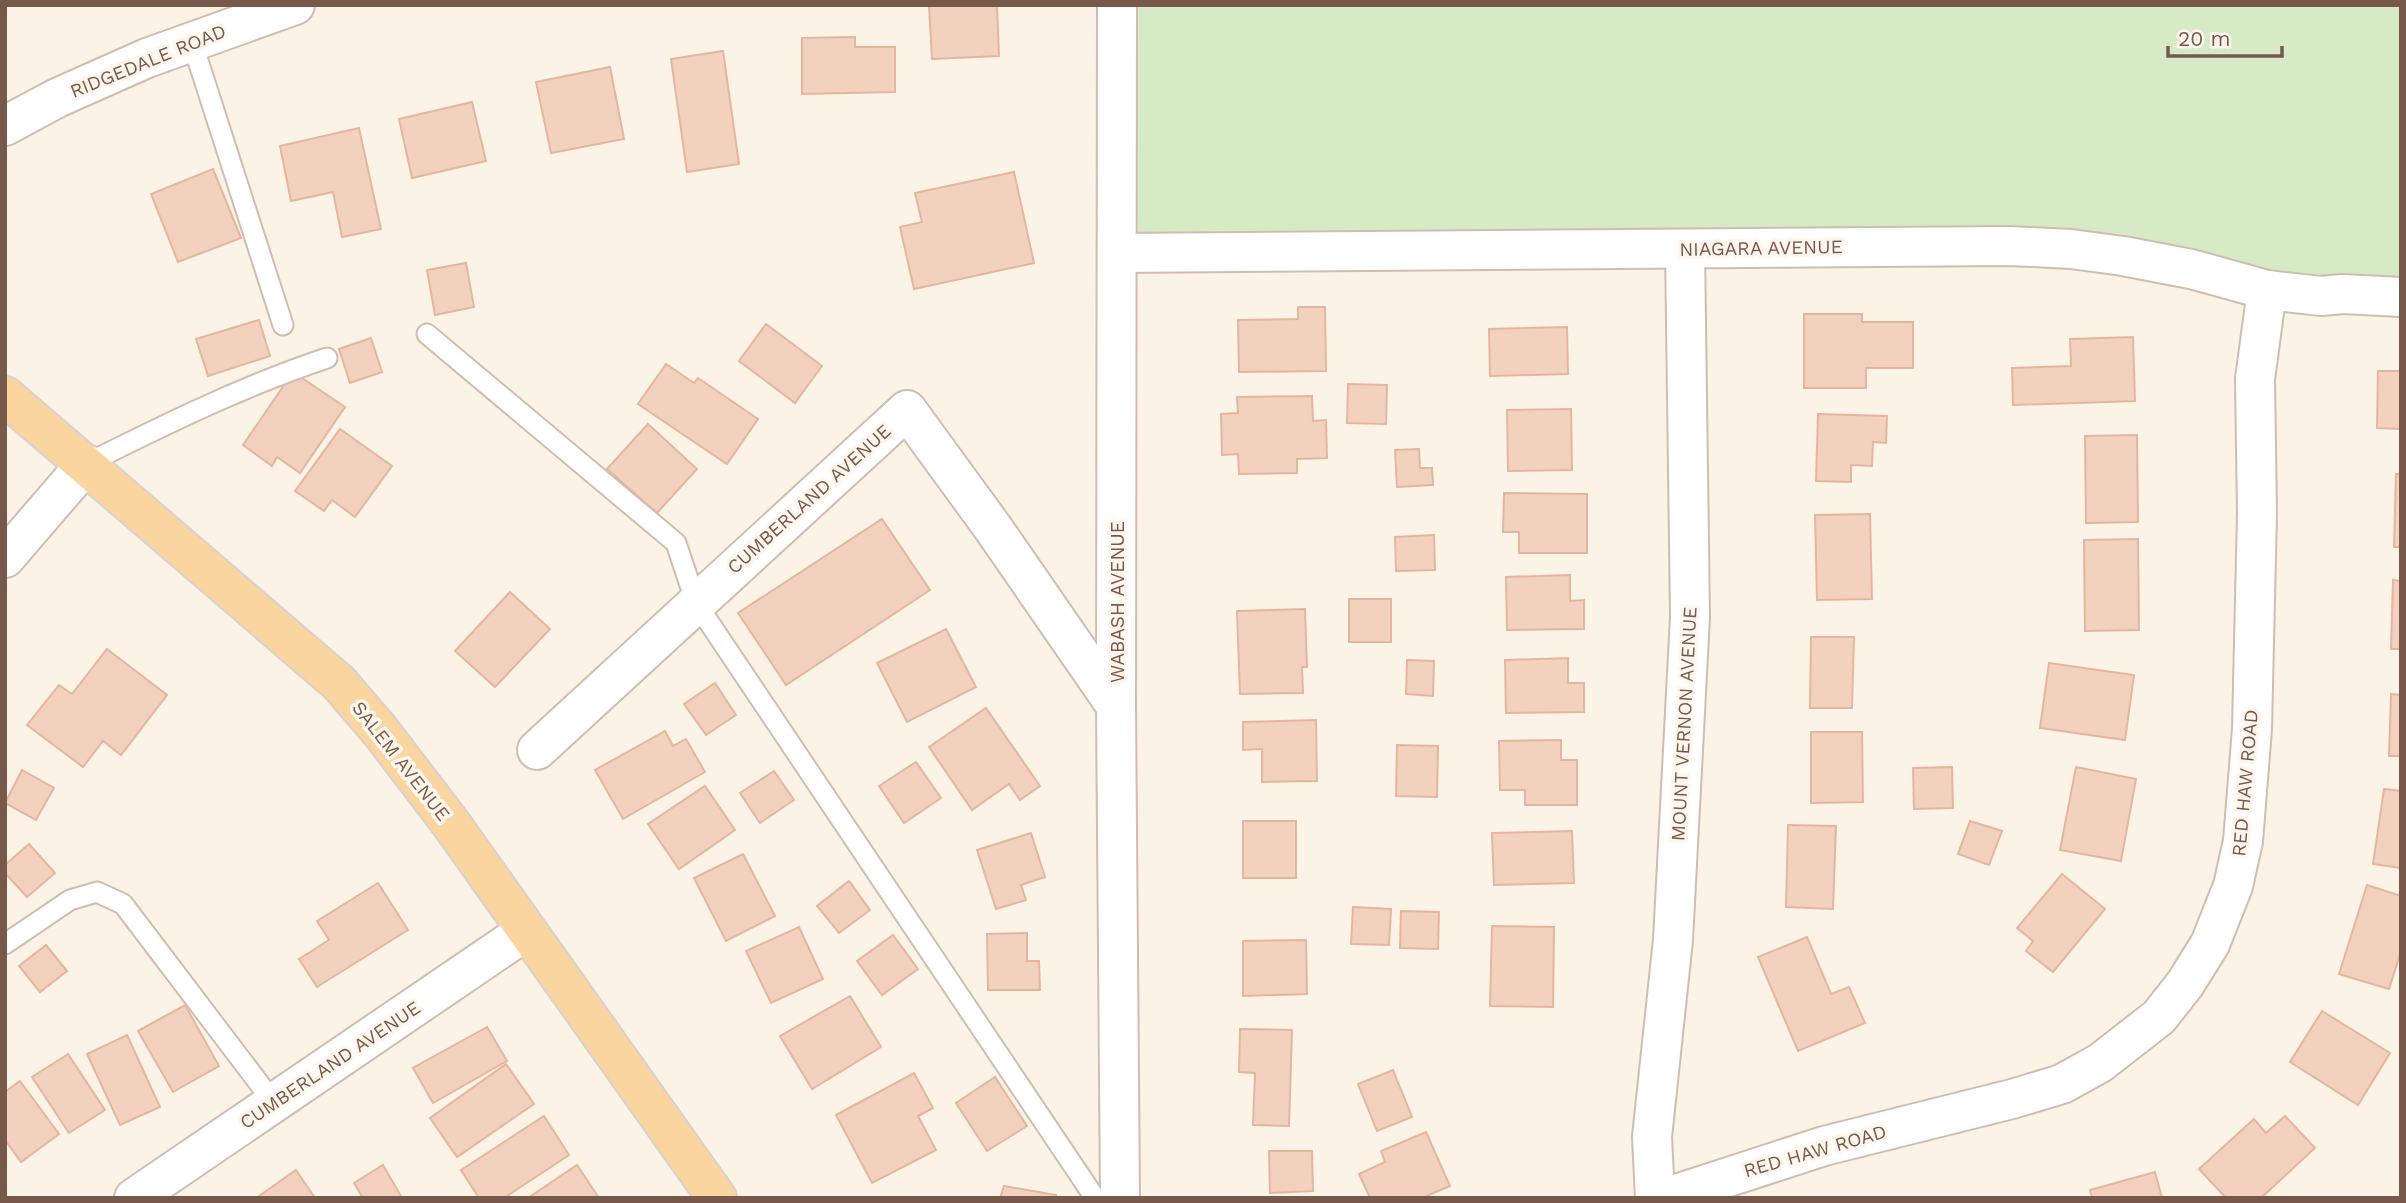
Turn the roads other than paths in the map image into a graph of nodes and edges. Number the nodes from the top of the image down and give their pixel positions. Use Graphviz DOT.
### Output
graph roads {
  1 [pos="295,5"];
  2 [pos="1116,5"];
  3 [pos="192,42"];
  4 [pos="5,126"];
  5 [pos="1685,249"];
  6 [pos="1117,253"];
  7 [pos="2267,290"];
  8 [pos="2401,297"];
  9 [pos="283,325"];
  10 [pos="427,334"];
  11 [pos="327,359"];
  12 [pos="5,397"];
  13 [pos="86,464"];
  14 [pos="5,558"];
  15 [pos="696,603"];
  16 [pos="1116,706"];
  17 [pos="537,750"];
  18 [pos="526,931"];
  19 [pos="5,944"];
  20 [pos="274,1103"];
  21 [pos="708,1194"];
  22 [pos="134,1198"];
  23 [pos="1094,1198"];
  24 [pos="1120,1198"];
  25 [pos="1655,1198"];
  26 [pos="1664,1198"];
  1 -- 3 [label="street, RIDGEDALE ROAD"];
  2 -- 6 [label="street, WABASH AVENUE"];
  3 -- 4 [label="street, RIDGEDALE ROAD"];
  3 -- 9 [label="lane"];
  5 -- 6 [label="street, NIAGARA AVENUE"];
  5 -- 7 [label="street, NIAGARA AVENUE"];
  5 -- 25 [label="street, MOUNT VERNON AVENUE"];
  6 -- 16 [label="street, WABASH AVENUE"];
  7 -- 8 [label="street, NIAGARA AVENUE"];
  7 -- 26 [label="street, RED HAW ROAD"];
  10 -- 15 [label="lane"];
  11 -- 13 [label="lane"];
  12 -- 13 [label="main road, SALEM AVENUE"];
  13 -- 14 [label="street"];
  13 -- 18 [label="main road, SALEM AVENUE"];
  15 -- 16 [label="street, CUMBERLAND AVENUE"];
  15 -- 17 [label="street, CUMBERLAND AVENUE"];
  15 -- 23 [label="lane"];
  16 -- 24 [label="street, WABASH AVENUE"];
  18 -- 20 [label="street, CUMBERLAND AVENUE"];
  18 -- 21 [label="main road, SALEM AVENUE"];
  19 -- 20 [label="lane"];
  20 -- 22 [label="street, CUMBERLAND AVENUE"];
}
